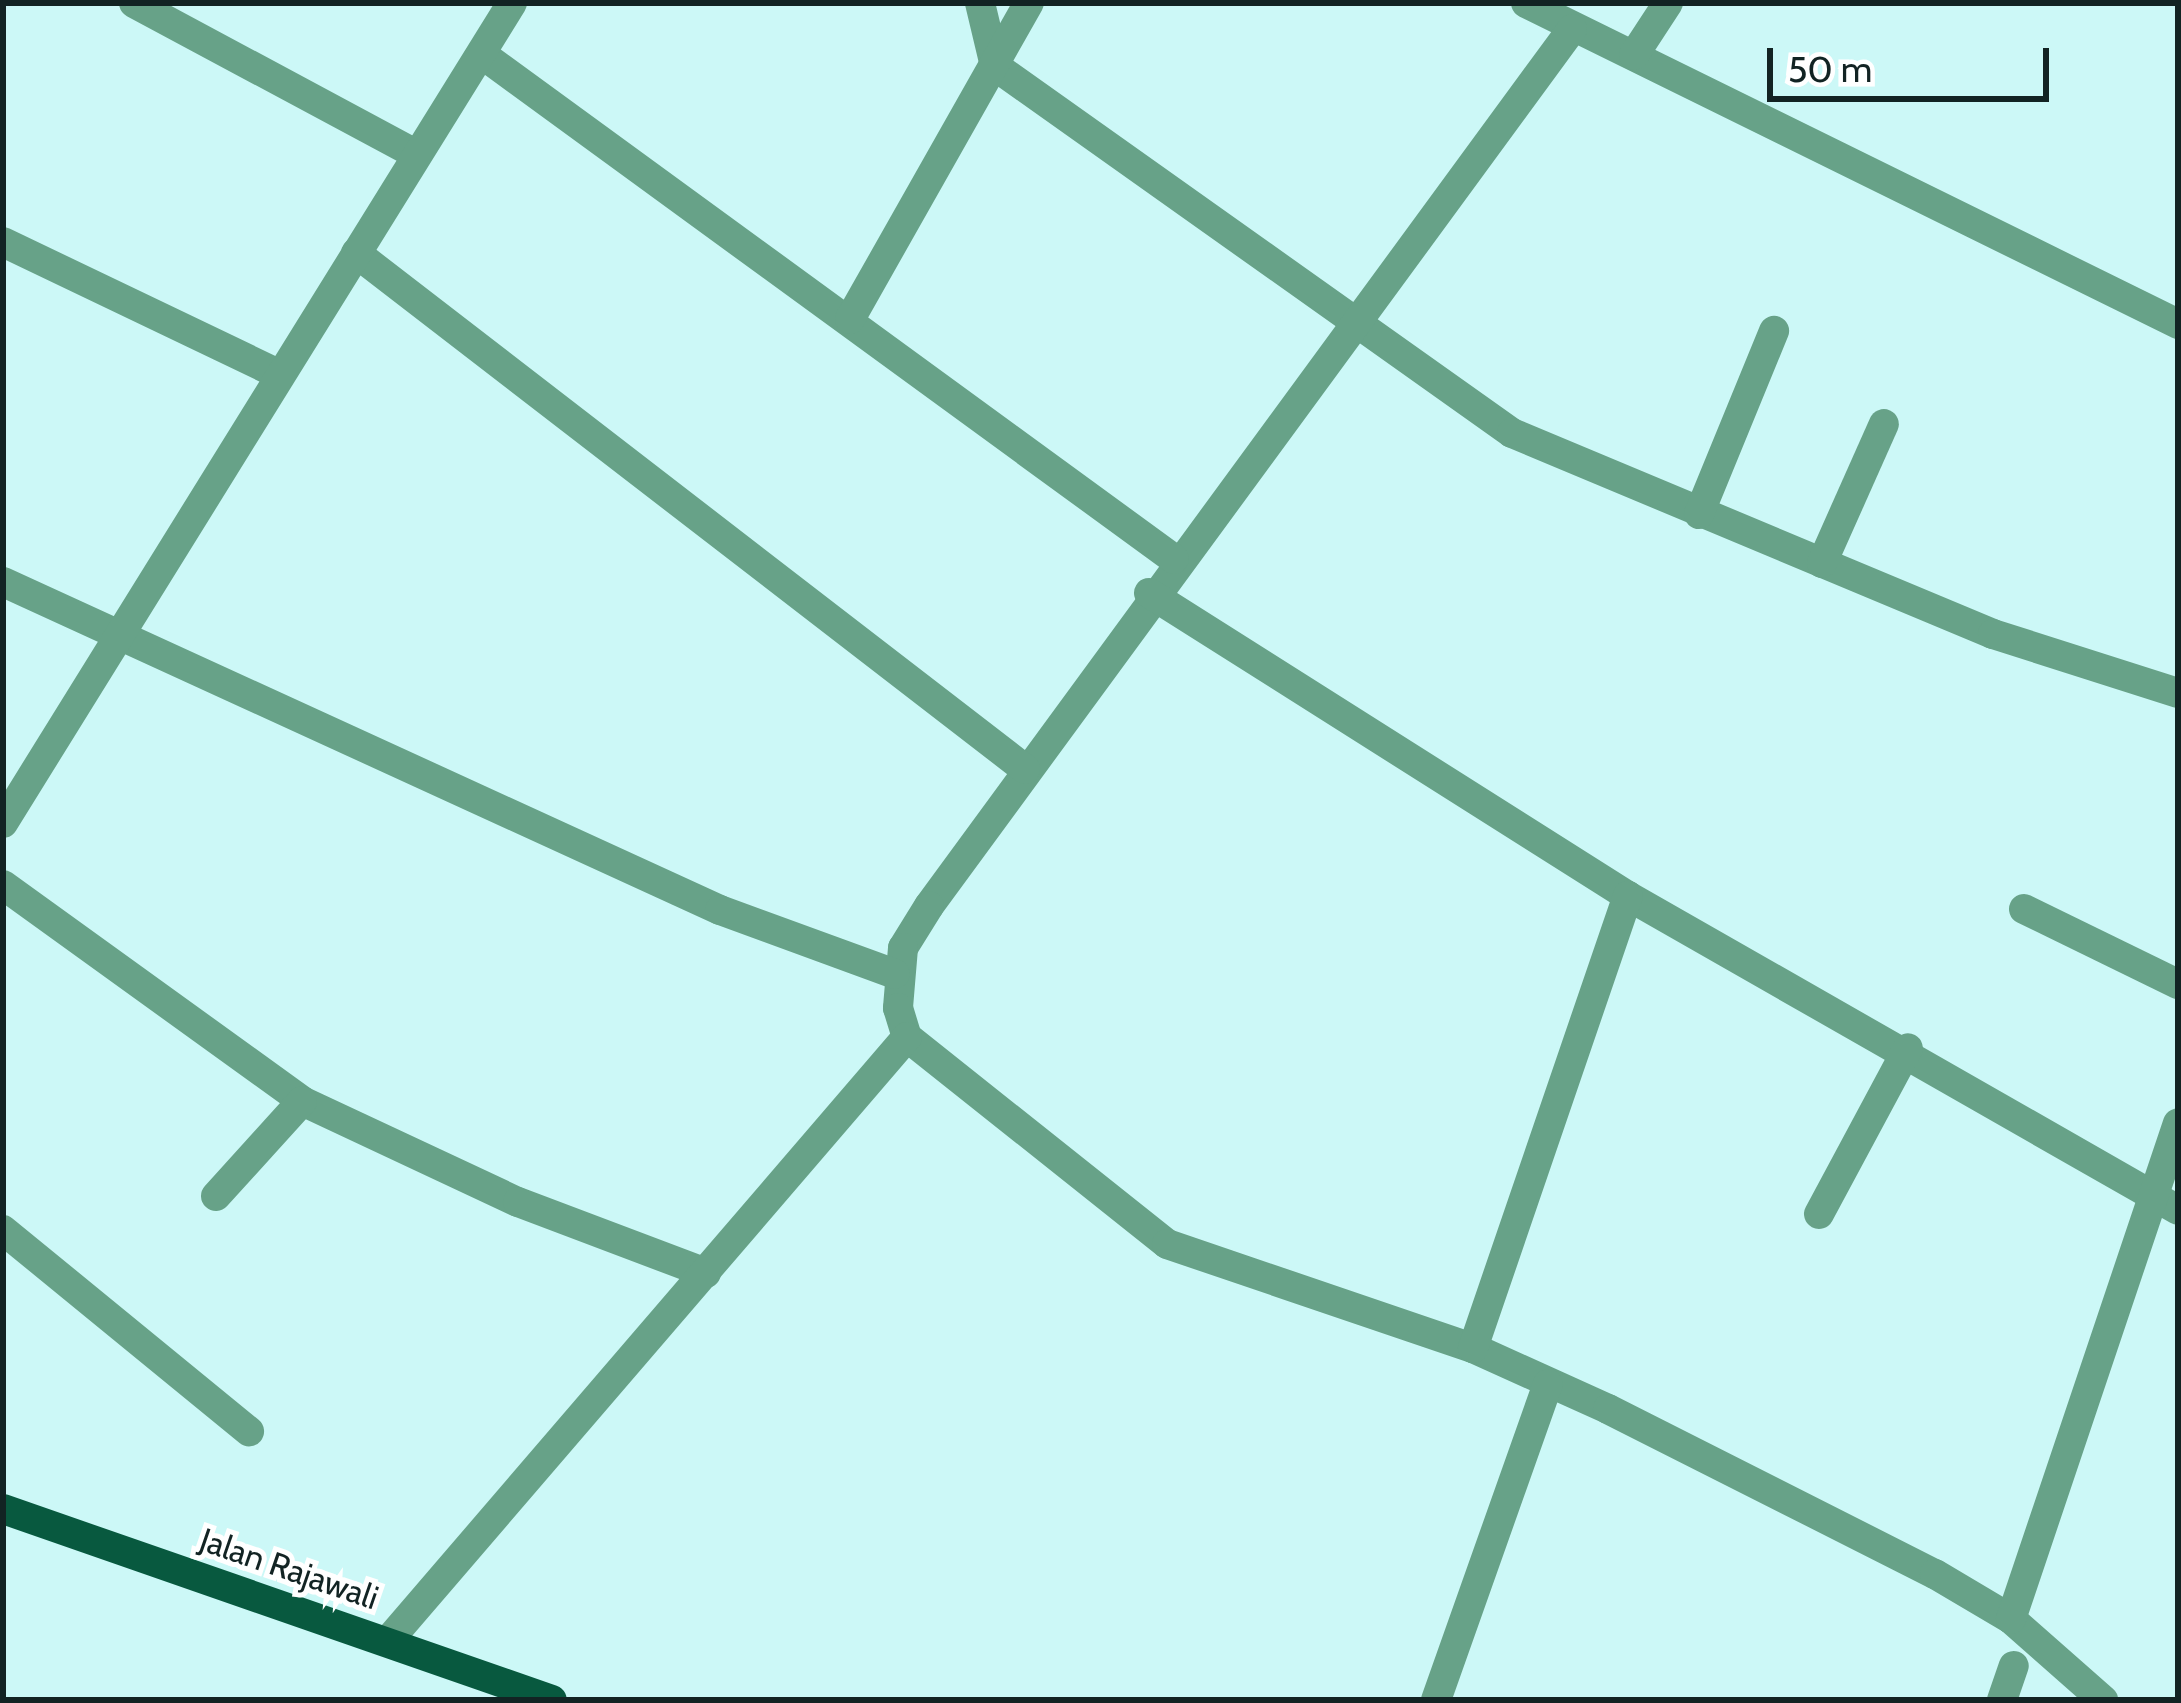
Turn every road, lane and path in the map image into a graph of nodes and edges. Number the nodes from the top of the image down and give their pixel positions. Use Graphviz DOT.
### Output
graph roads {
  1 [pos="134,3"];
  2 [pos="512,3"];
  3 [pos="980,3"];
  4 [pos="1029,3"];
  5 [pos="1526,3"];
  6 [pos="1669,3"];
  7 [pos="1572,28"];
  8 [pos="483,55"];
  9 [pos="1634,55"];
  10 [pos="994,66"];
  11 [pos="412,152"];
  12 [pos="3,242"];
  13 [pos="356,253"];
  14 [pos="850,319"];
  15 [pos="2178,324"];
  16 [pos="1350,325"];
  17 [pos="1774,331"];
  18 [pos="276,373"];
  19 [pos="1884,424"];
  20 [pos="1699,514"];
  21 [pos="1174,559"];
  22 [pos="1822,563"];
  23 [pos="3,582"];
  24 [pos="1149,593"];
  25 [pos="125,631"];
  26 [pos="2178,693"];
  27 [pos="1025,769"];
  28 [pos="3,823"];
  29 [pos="3,885"];
  30 [pos="1628,896"];
  31 [pos="2024,909"];
  32 [pos="895,974"];
  33 [pos="2178,984"];
  34 [pos="908,1037"];
  35 [pos="1908,1048"];
  36 [pos="302,1101"];
  37 [pos="2178,1123"];
  38 [pos="216,1196"];
  39 [pos="2167,1203"];
  40 [pos="1819,1214"];
  41 [pos="3,1230"];
  42 [pos="706,1273"];
  43 [pos="1473,1348"];
  44 [pos="1548,1384"];
  45 [pos="249,1431"];
  46 [pos="3,1509"];
  47 [pos="2011,1619"];
  48 [pos="388,1641"];
  49 [pos="2014,1666"];
  50 [pos="552,1700"];
  51 [pos="1436,1700"];
  52 [pos="2002,1700"];
  53 [pos="2103,1700"];
  1 -- 11 [label="street"];
  2 -- 8 [label="street"];
  3 -- 10 [label="street"];
  4 -- 10 [label="street"];
  5 -- 7 [label="street"];
  6 -- 9 [label="street"];
  7 -- 9 [label="street"];
  7 -- 16 [label="street"];
  8 -- 11 [label="street"];
  8 -- 14 [label="street"];
  9 -- 15 [label="street"];
  10 -- 14 [label="street"];
  10 -- 16 [label="street"];
  11 -- 13 [label="street"];
  12 -- 18 [label="street"];
  13 -- 18 [label="street"];
  13 -- 27 [label="street"];
  14 -- 21 [label="street"];
  16 -- 20 [label="street"];
  16 -- 21 [label="street"];
  17 -- 20 [label="street"];
  18 -- 25 [label="street"];
  19 -- 22 [label="street"];
  20 -- 22 [label="street"];
  21 -- 24 [label="street"];
  22 -- 26 [label="street"];
  23 -- 25 [label="street"];
  24 -- 27 [label="street"];
  24 -- 30 [label="street"];
  25 -- 28 [label="street"];
  25 -- 32 [label="street"];
  27 -- 32 [label="street"];
  29 -- 36 [label="street"];
  30 -- 35 [label="street"];
  30 -- 43 [label="street"];
  31 -- 33 [label="street"];
  32 -- 34 [label="street"];
  34 -- 42 [label="street"];
  34 -- 43 [label="street"];
  35 -- 39 [label="street"];
  35 -- 40 [label="street"];
  36 -- 38 [label="street"];
  36 -- 42 [label="street"];
  37 -- 39 [label="street"];
  39 -- 47 [label="street"];
  41 -- 45 [label="street"];
  42 -- 48 [label="street"];
  43 -- 44 [label="street"];
  44 -- 47 [label="street"];
  44 -- 51 [label="street"];
  46 -- 48 [label="main road, Jalan Rajawali"];
  47 -- 53 [label="street"];
  48 -- 50 [label="main road, Jalan Rajawali"];
  49 -- 52 [label="street"];
}
